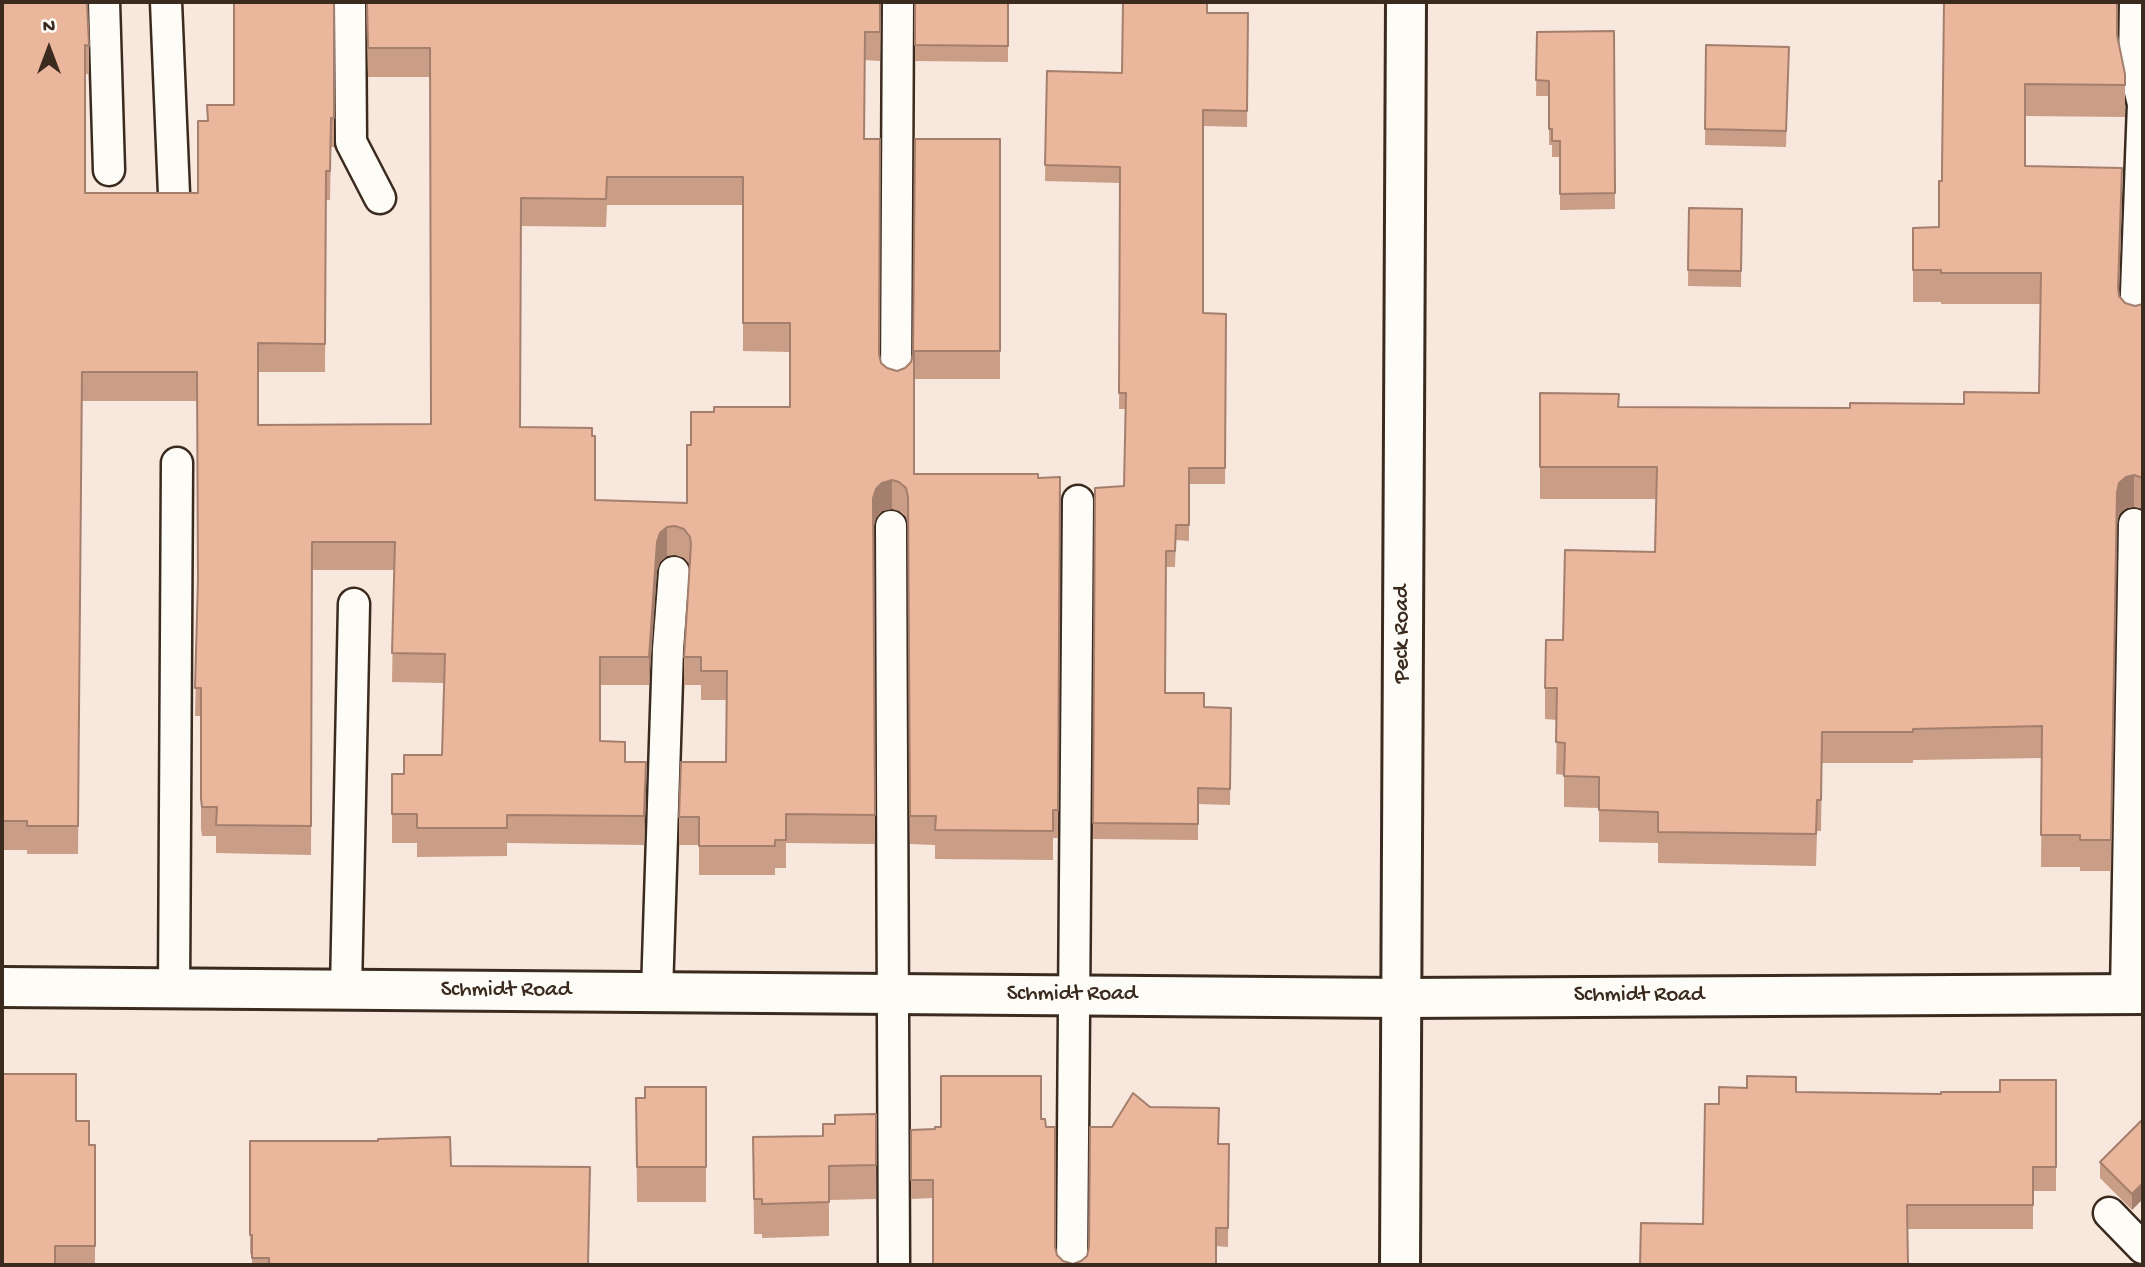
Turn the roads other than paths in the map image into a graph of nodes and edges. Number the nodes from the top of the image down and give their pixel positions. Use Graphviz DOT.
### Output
graph roads {
  1 [pos="104,2"];
  2 [pos="166,2"];
  3 [pos="350,2"];
  4 [pos="898,2"];
  5 [pos="1406,2"];
  6 [pos="2135,2"];
  7 [pos="109,170"];
  8 [pos="174,194"];
  9 [pos="380,198"];
  10 [pos="2135,320"];
  11 [pos="897,382"];
  12 [pos="177,463"];
  13 [pos="1078,500"];
  14 [pos="2134,524"];
  15 [pos="891,526"];
  16 [pos="674,572"];
  17 [pos="354,604"];
  18 [pos="2,987"];
  19 [pos="174,989"];
  20 [pos="346,990"];
  21 [pos="657,992"];
  22 [pos="894,994"];
  23 [pos="2134,994"];
  24 [pos="1075,995"];
  25 [pos="1402,998"];
  26 [pos="2109,1213"];
  27 [pos="2143,1248"];
  28 [pos="894,1265"];
  29 [pos="1072,1265"];
  30 [pos="1401,1265"];
  1 -- 7 [label="lane"];
  2 -- 8 [label="lane"];
  3 -- 9 [label="lane"];
  4 -- 11 [label="lane"];
  5 -- 25 [label="street, Peck Road"];
  6 -- 10 [label="lane"];
  12 -- 19 [label="lane"];
  13 -- 24 [label="lane"];
  14 -- 23 [label="lane"];
  15 -- 22 [label="lane"];
  16 -- 21 [label="lane"];
  17 -- 20 [label="lane"];
  18 -- 19 [label="street, Schmidt Road"];
  19 -- 20 [label="street, Schmidt Road"];
  20 -- 21 [label="street, Schmidt Road"];
  21 -- 22 [label="street, Schmidt Road"];
  22 -- 24 [label="street, Schmidt Road"];
  22 -- 28 [label="lane"];
  23 -- 25 [label="street, Schmidt Road"];
  24 -- 25 [label="street, Schmidt Road"];
  24 -- 29 [label="lane"];
  25 -- 30 [label="street, Peck Road"];
  26 -- 27 [label="lane"];
}
